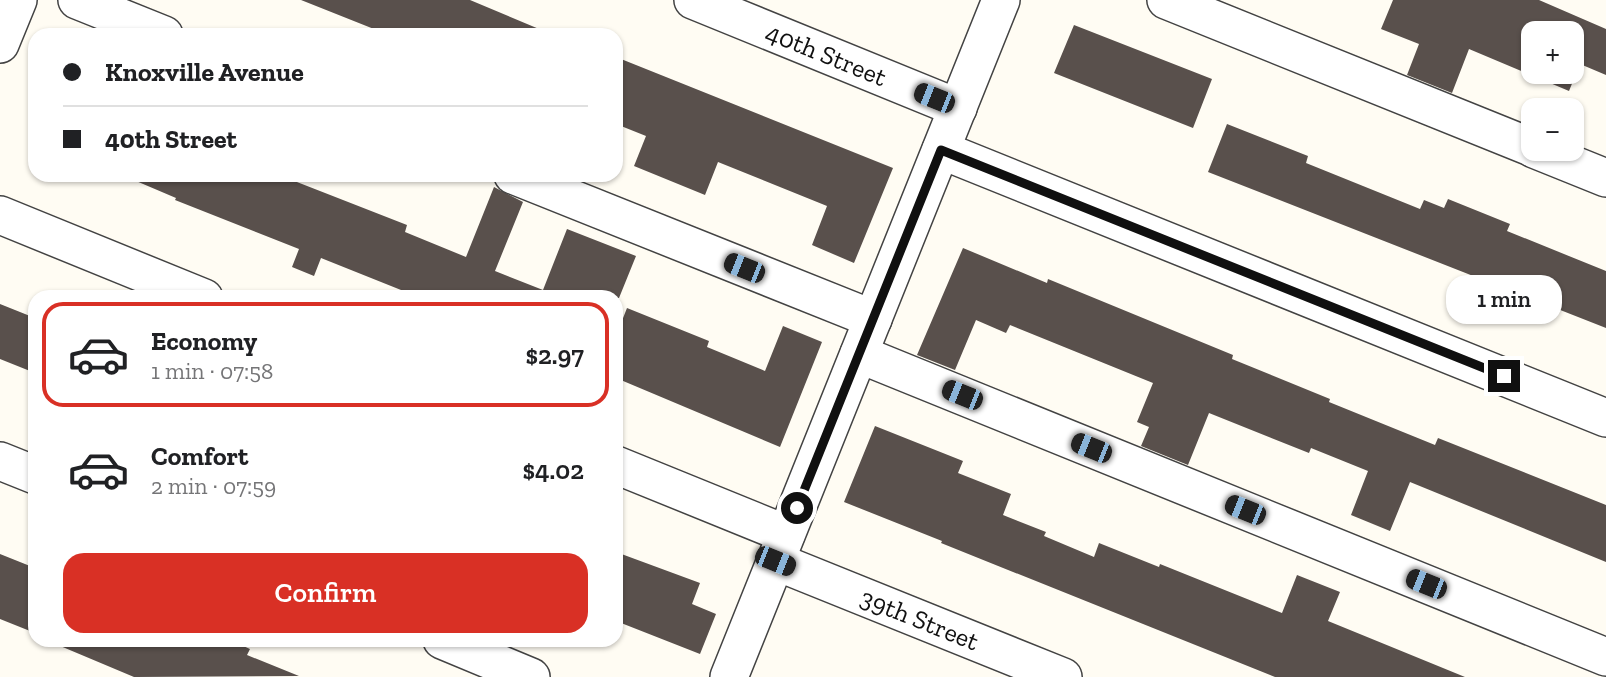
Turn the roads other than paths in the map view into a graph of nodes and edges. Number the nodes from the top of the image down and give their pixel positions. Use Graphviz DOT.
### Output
graph roads {
  1 [pos="18,0"];
  2 [pos="77,0"];
  3 [pos="693,0"];
  4 [pos="1001,0"];
  5 [pos="1166,0"];
  6 [pos="147,28"];
  7 [pos="0,44"];
  8 [pos="958,108"];
  9 [pos="1521,144"];
  10 [pos="941,150"];
  11 [pos="1563,161"];
  12 [pos="1606,178"];
  13 [pos="530,182"];
  14 [pos="0,215"];
  15 [pos="184,290"];
  16 [pos="873,320"];
  17 [pos="859,354"];
  18 [pos="1606,418"];
  19 [pos="0,461"];
  20 [pos="623,468"];
  21 [pos="28,472"];
  22 [pos="781,547"];
  23 [pos="459,647"];
  24 [pos="1606,657"];
  25 [pos="531,677"];
  26 [pos="729,677"];
  27 [pos="1063,677"];
  1 -- 7 [label="street"];
  2 -- 6 [label="street"];
  3 -- 8 [label="street, 40th Street"];
  4 -- 8 [label="street"];
  5 -- 9 [label="street"];
  8 -- 10 [label="street"];
  10 -- 16 [label="street"];
  10 -- 18 [label="street"];
  11 -- 12 [label="street"];
  13 -- 16 [label="street"];
  14 -- 15 [label="street"];
  16 -- 17 [label="street"];
  17 -- 22 [label="street"];
  17 -- 24 [label="street"];
  19 -- 21 [label="street"];
  20 -- 22 [label="street, 39th Street"];
  22 -- 26 [label="street"];
  22 -- 27 [label="street, 39th Street"];
  23 -- 25 [label="street"];
}
